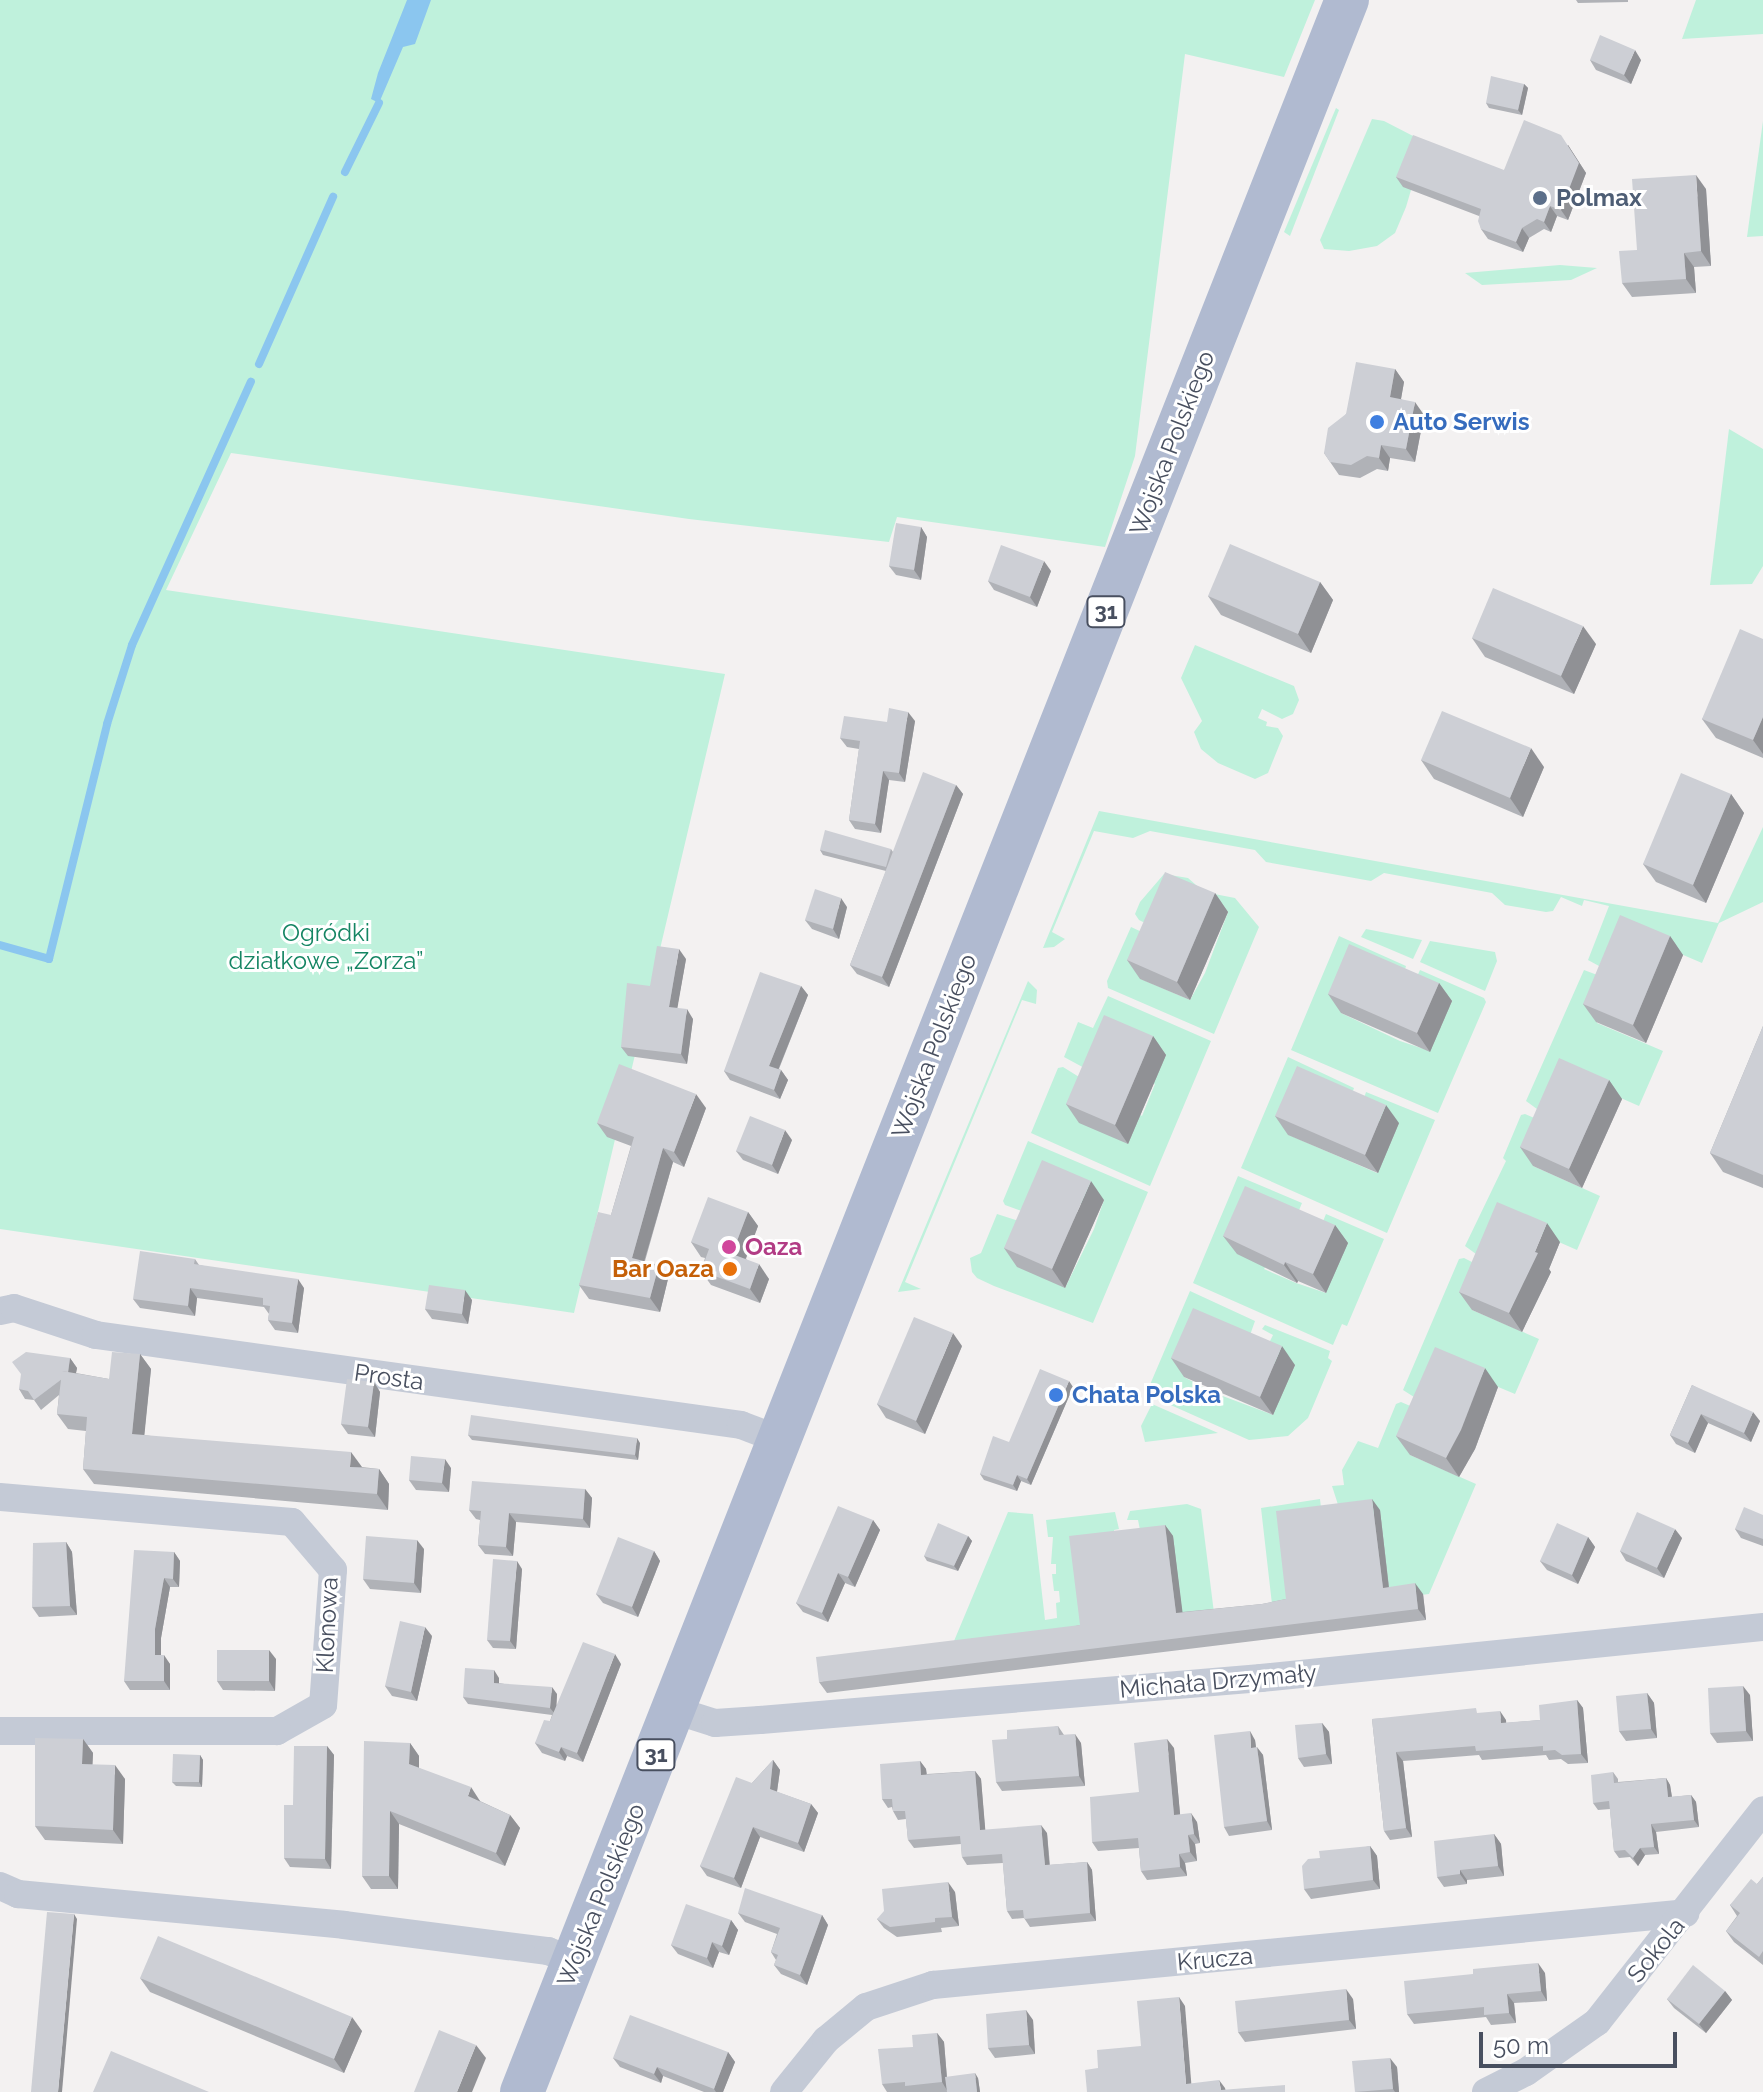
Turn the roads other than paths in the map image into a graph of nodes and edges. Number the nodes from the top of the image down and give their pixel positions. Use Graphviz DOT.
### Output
graph roads {
  1 [pos="1347,0"];
  2 [pos="0,1311"];
  3 [pos="780,1440"];
  4 [pos="0,1497"];
  5 [pos="1763,1627"];
  6 [pos="674,1710"];
  7 [pos="0,1731"];
  8 [pos="1763,1810"];
  9 [pos="0,1886"];
  10 [pos="1686,1913"];
  11 [pos="575,1962"];
  12 [pos="522,2092"];
  13 [pos="784,2092"];
  14 [pos="1486,2092"];
  1 -- 3 [label="main road, Wojska Polskiego / 31"];
  2 -- 3 [label="street, Prosta"];
  3 -- 6 [label="main road, Wojska Polskiego / 31"];
  4 -- 7 [label="street, Klonowa"];
  5 -- 6 [label="street, Michała Drzymały"];
  6 -- 11 [label="main road, Wojska Polskiego / 31"];
  8 -- 10 [label="street, Sokola"];
  9 -- 11 [label="street"];
  10 -- 13 [label="street, Krucza"];
  10 -- 14 [label="street, Sokola"];
  11 -- 12 [label="main road, Wojska Polskiego / 31"];
}
